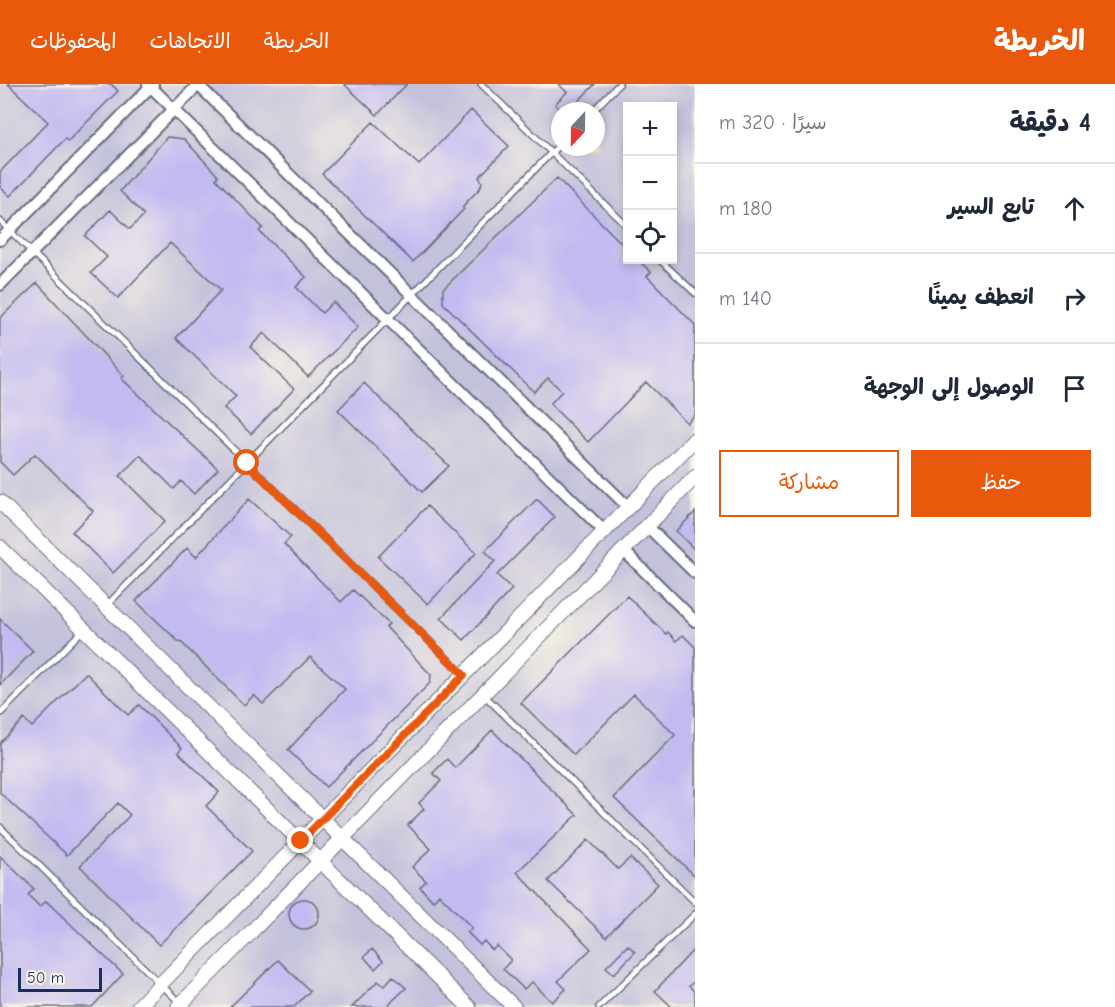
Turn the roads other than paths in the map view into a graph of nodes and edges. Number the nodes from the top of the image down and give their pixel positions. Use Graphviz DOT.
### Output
graph roads {
  1 [pos="198,84"];
  2 [pos="481,84"];
  3 [pos="619,84"];
  4 [pos="151,85"];
  5 [pos="602,102"];
  6 [pos="174,109"];
  7 [pos="551,152"];
  8 [pos="551,154"];
  9 [pos="555,156"];
  10 [pos="0,221"];
  11 [pos="623,223"];
  12 [pos="10,230"];
  13 [pos="0,240"];
  14 [pos="33,253"];
  15 [pos="664,264"];
  16 [pos="0,285"];
  17 [pos="695,294"];
  18 [pos="412,295"];
  19 [pos="388,319"];
  20 [pos="695,439"];
  21 [pos="247,463"];
  22 [pos="695,477"];
  23 [pos="0,502"];
  24 [pos="628,507"];
  25 [pos="647,526"];
  26 [pos="604,531"];
  27 [pos="0,547"];
  28 [pos="623,550"];
  29 [pos="695,573"];
  30 [pos="106,607"];
  31 [pos="695,621"];
  32 [pos="84,629"];
  33 [pos="464,675"];
  34 [pos="483,694"];
  35 [pos="0,714"];
  36 [pos="323,819"];
  37 [pos="0,826"];
  38 [pos="342,838"];
  39 [pos="301,841"];
  40 [pos="320,861"];
  41 [pos="695,902"];
  42 [pos="695,914"];
  43 [pos="161,984"];
  44 [pos="181,1006"];
  45 [pos="138,1007"];
  46 [pos="469,1007"];
  47 [pos="514,1007"];
  48 [pos="599,1007"];
  1 -- 6 [label="street"];
  1 -- 18 [label="street"];
  2 -- 7 [label="lane"];
  3 -- 5 [label="lane"];
  4 -- 6 [label="street"];
  4 -- 12 [label="street"];
  6 -- 14 [label="street"];
  6 -- 19 [label="street"];
  8 -- 18 [label="lane"];
  9 -- 11 [label="lane"];
  10 -- 12 [label="lane"];
  12 -- 13 [label="street"];
  12 -- 14 [label="lane"];
  14 -- 16 [label="street"];
  14 -- 21 [label="lane"];
  15 -- 17 [label="lane"];
  18 -- 19 [label="lane"];
  18 -- 24 [label="street"];
  19 -- 21 [label="lane"];
  19 -- 26 [label="street"];
  20 -- 24 [label="street"];
  21 -- 30 [label="lane"];
  21 -- 33 [label="lane"];
  22 -- 25 [label="street"];
  23 -- 30 [label="street"];
  24 -- 26 [label="street"];
  25 -- 28 [label="street"];
  25 -- 29 [label="street"];
  26 -- 33 [label="street"];
  27 -- 32 [label="street"];
  28 -- 31 [label="street"];
  28 -- 34 [label="street"];
  30 -- 36 [label="street"];
  32 -- 35 [label="lane"];
  32 -- 39 [label="street"];
  33 -- 36 [label="street"];
  34 -- 38 [label="street"];
  34 -- 41 [label="lane"];
  36 -- 38 [label="street"];
  36 -- 39 [label="street"];
  37 -- 43 [label="lane"];
  38 -- 40 [label="street"];
  38 -- 47 [label="street"];
  39 -- 40 [label="street"];
  39 -- 43 [label="street"];
  40 -- 44 [label="street"];
  40 -- 46 [label="street"];
  42 -- 48 [label="lane"];
  43 -- 44 [label="lane"];
  43 -- 45 [label="street"];
}
